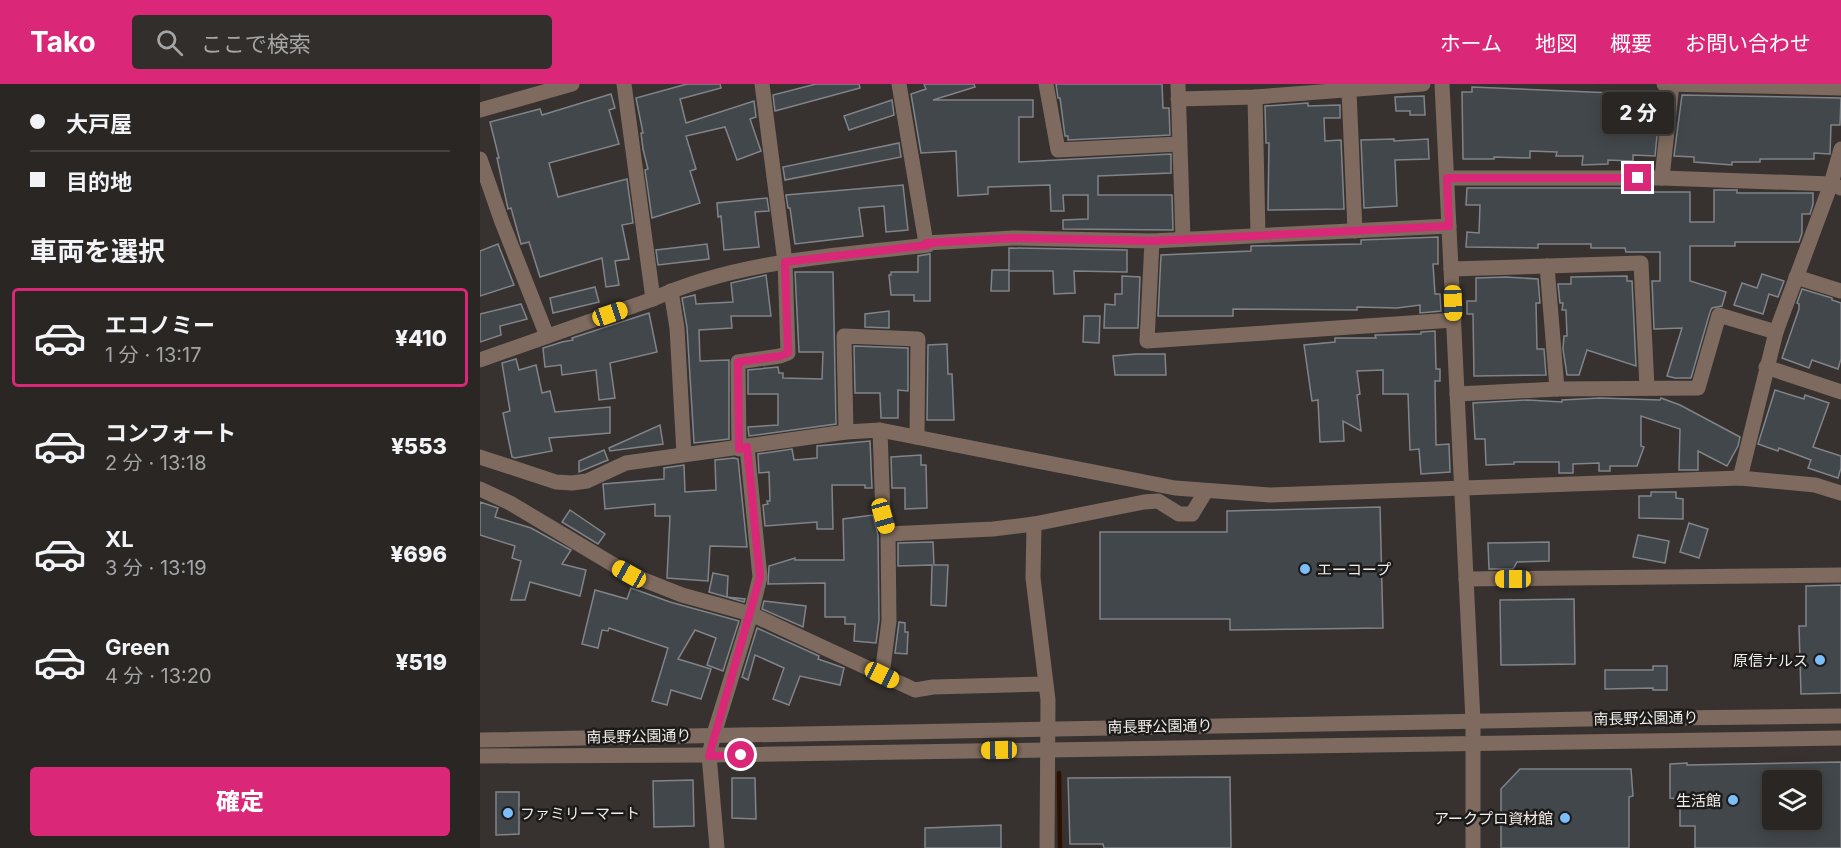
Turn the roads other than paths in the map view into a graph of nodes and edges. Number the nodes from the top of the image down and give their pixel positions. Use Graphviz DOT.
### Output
graph roads {
  1 [pos="624,84"];
  2 [pos="762,84"];
  3 [pos="899,84"];
  4 [pos="1046,84"];
  5 [pos="1423,84"];
  6 [pos="1442,84"];
  7 [pos="1664,84"];
  8 [pos="1672,84"];
  9 [pos="565,85"];
  10 [pos="1841,88"];
  11 [pos="1349,91"];
  12 [pos="1178,92"];
  13 [pos="1255,97"];
  14 [pos="480,110"];
  15 [pos="1179,144"];
  16 [pos="1841,149"];
  17 [pos="480,159"];
  18 [pos="1447,178"];
  19 [pos="1662,178"];
  20 [pos="1836,186"];
  21 [pos="1449,226"];
  22 [pos="1355,231"];
  23 [pos="1258,235"];
  24 [pos="1183,239"];
  25 [pos="1152,241"];
  26 [pos="926,243"];
  27 [pos="785,262"];
  28 [pos="1547,266"];
  29 [pos="1451,269"];
  30 [pos="1796,277"];
  31 [pos="672,291"];
  32 [pos="1841,291"];
  33 [pos="653,299"];
  34 [pos="1454,320"];
  35 [pos="1776,332"];
  36 [pos="547,336"];
  37 [pos="480,360"];
  38 [pos="1766,367"];
  39 [pos="1647,388"];
  40 [pos="1557,389"];
  41 [pos="1841,392"];
  42 [pos="1457,394"];
  43 [pos="880,430"];
  44 [pos="846,432"];
  45 [pos="917,437"];
  46 [pos="743,448"];
  47 [pos="684,454"];
  48 [pos="480,457"];
  49 [pos="1740,478"];
  50 [pos="1463,487"];
  51 [pos="480,489"];
  52 [pos="1206,491"];
  53 [pos="1841,493"];
  54 [pos="1034,524"];
  55 [pos="888,534"];
  56 [pos="1841,575"];
  57 [pos="1466,579"];
  58 [pos="751,614"];
  59 [pos="882,675"];
  60 [pos="1045,684"];
  61 [pos="1841,716"];
  62 [pos="1473,721"];
  63 [pos="1048,728"];
  64 [pos="714,734"];
  65 [pos="1841,738"];
  66 [pos="480,740"];
  67 [pos="1472,744"];
  68 [pos="1047,749"];
  69 [pos="480,756"];
  70 [pos="709,756"];
  71 [pos="717,848"];
  72 [pos="1047,848"];
  73 [pos="1473,848"];
  1 -- 33 [label="street"];
  2 -- 27 [label="street"];
  3 -- 26 [label="street"];
  4 -- 15 [label="street"];
  5 -- 11 [label="street"];
  6 -- 18 [label="street"];
  7 -- 8 [label="street"];
  8 -- 10 [label="street"];
  8 -- 19 [label="street"];
  9 -- 14 [label="street"];
  11 -- 13 [label="street"];
  11 -- 22 [label="street"];
  12 -- 13 [label="street"];
  12 -- 15 [label="street"];
  13 -- 23 [label="street"];
  15 -- 24 [label="street"];
  16 -- 20 [label="street"];
  17 -- 36 [label="street"];
  18 -- 19 [label="street"];
  18 -- 21 [label="street"];
  19 -- 20 [label="street"];
  20 -- 30 [label="street"];
  21 -- 22 [label="street"];
  21 -- 29 [label="street"];
  22 -- 23 [label="street"];
  23 -- 24 [label="street"];
  24 -- 25 [label="street"];
  25 -- 26 [label="street"];
  25 -- 34 [label="street"];
  26 -- 27 [label="street"];
  27 -- 31 [label="street"];
  27 -- 46 [label="street"];
  28 -- 29 [label="street"];
  28 -- 39 [label="street"];
  28 -- 40 [label="street"];
  29 -- 34 [label="street"];
  30 -- 32 [label="street"];
  30 -- 35 [label="street"];
  31 -- 33 [label="street"];
  31 -- 47 [label="street"];
  33 -- 36 [label="street"];
  34 -- 42 [label="street"];
  35 -- 38 [label="street"];
  35 -- 39 [label="street"];
  36 -- 37 [label="street"];
  38 -- 41 [label="street"];
  38 -- 49 [label="street"];
  39 -- 40 [label="street"];
  40 -- 42 [label="street"];
  42 -- 50 [label="street"];
  43 -- 44 [label="street"];
  43 -- 45 [label="street"];
  43 -- 55 [label="street"];
  44 -- 45 [label="street"];
  44 -- 46 [label="street"];
  45 -- 52 [label="street"];
  46 -- 47 [label="street"];
  46 -- 58 [label="street"];
  47 -- 48 [label="street"];
  49 -- 50 [label="street"];
  49 -- 53 [label="street"];
  50 -- 52 [label="street"];
  50 -- 57 [label="street"];
  51 -- 58 [label="street"];
  52 -- 54 [label="street"];
  54 -- 55 [label="street"];
  54 -- 60 [label="street"];
  55 -- 59 [label="street"];
  56 -- 57 [label="street"];
  57 -- 62 [label="street"];
  58 -- 59 [label="street"];
  58 -- 64 [label="street"];
  59 -- 60 [label="street"];
  60 -- 63 [label="street"];
  61 -- 62 [label="street, 南長野公園通り"];
  62 -- 63 [label="street, 南長野公園通り"];
  62 -- 67 [label="street"];
  63 -- 64 [label="street, 南長野公園通り"];
  63 -- 68 [label="street"];
  64 -- 66 [label="street, 南長野公園通り"];
  64 -- 70 [label="street"];
  65 -- 67 [label="street, 南長野公園通り"];
  67 -- 68 [label="street, 南長野公園通り"];
  67 -- 73 [label="street"];
  68 -- 70 [label="street, 南長野公園通り"];
  68 -- 72 [label="street"];
  69 -- 70 [label="street, 南長野公園通り"];
  70 -- 71 [label="street"];
}
